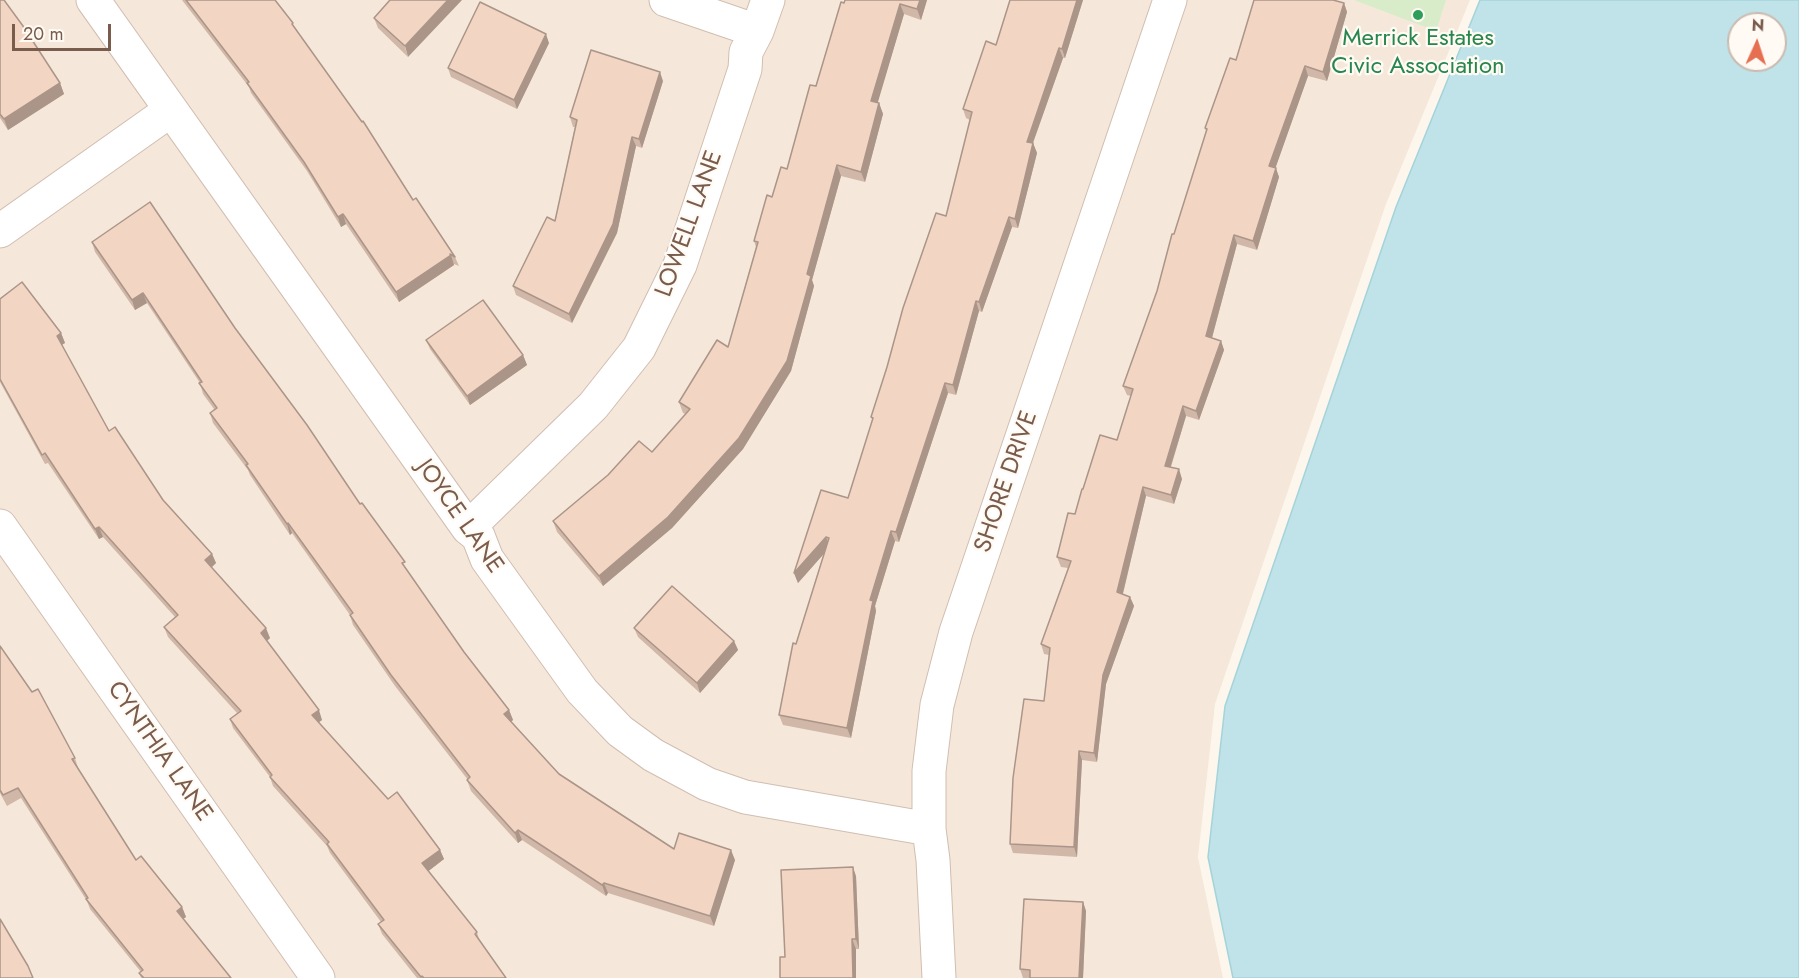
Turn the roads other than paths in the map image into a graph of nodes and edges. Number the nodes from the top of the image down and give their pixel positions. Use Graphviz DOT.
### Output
graph roads {
  1 [pos="93,0"];
  2 [pos="666,0"];
  3 [pos="768,0"];
  4 [pos="1170,0"];
  5 [pos="757,31"];
  6 [pos="171,110"];
  7 [pos="0,231"];
  8 [pos="0,526"];
  9 [pos="468,528"];
  10 [pos="929,829"];
  11 [pos="318,978"];
  12 [pos="939,978"];
  1 -- 6 [label="street, JOYCE LANE"];
  2 -- 5 [label="street"];
  3 -- 5 [label="street, LOWELL LANE"];
  4 -- 10 [label="street, SHORE DRIVE"];
  5 -- 9 [label="street, LOWELL LANE"];
  6 -- 7 [label="street"];
  6 -- 9 [label="street, JOYCE LANE"];
  8 -- 11 [label="street, CYNTHIA LANE"];
  9 -- 10 [label="street, JOYCE LANE"];
  10 -- 12 [label="street, SHORE DRIVE"];
}
